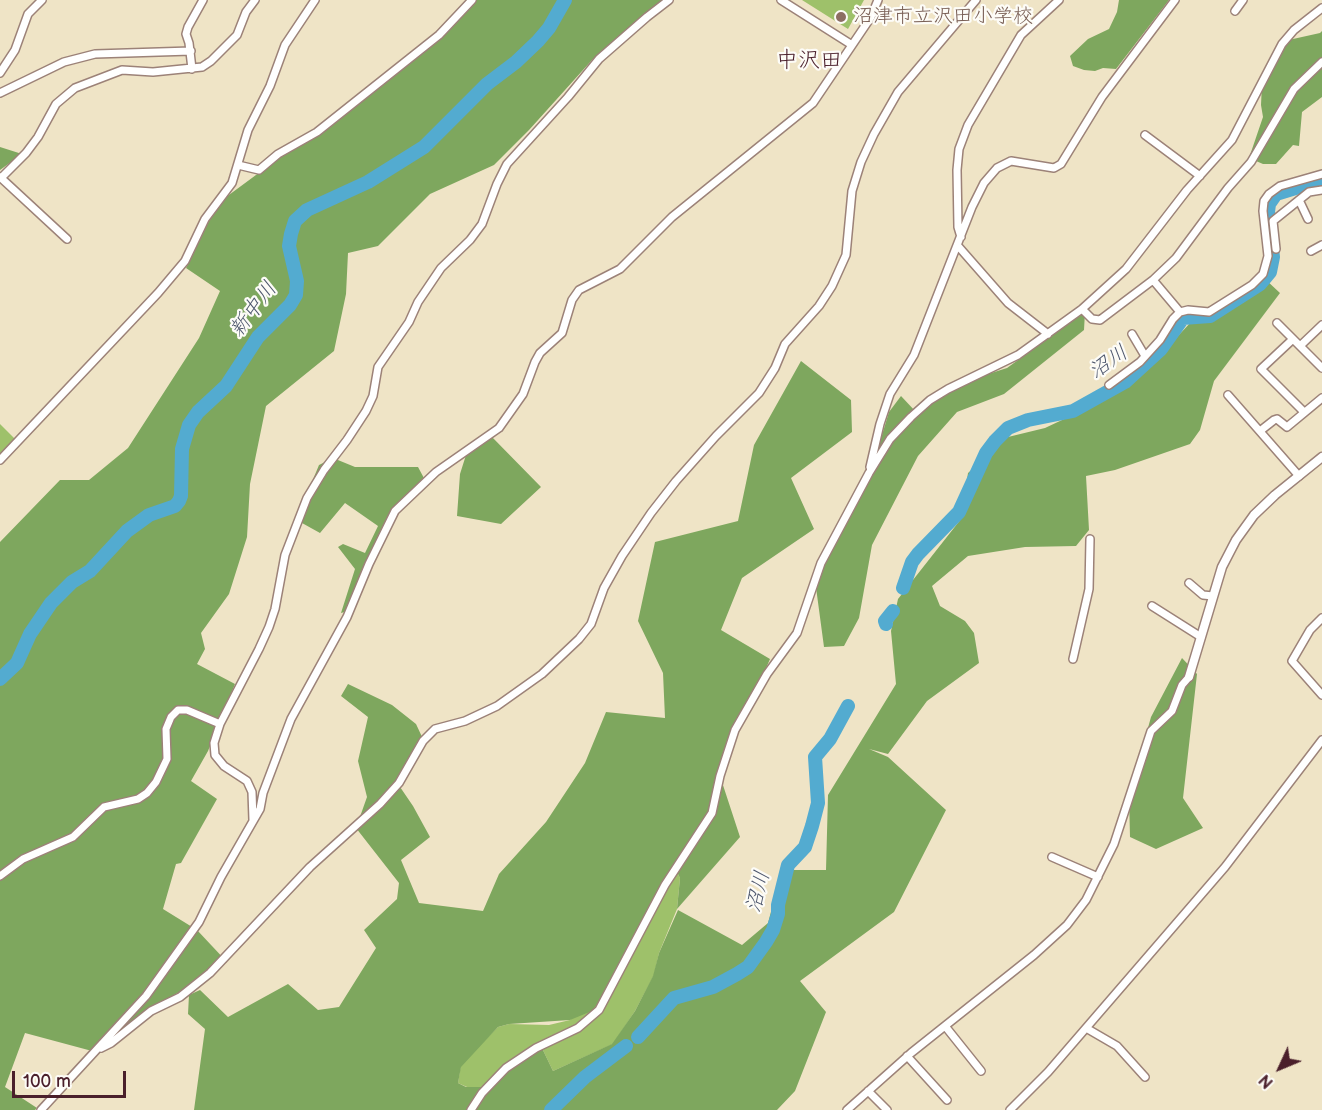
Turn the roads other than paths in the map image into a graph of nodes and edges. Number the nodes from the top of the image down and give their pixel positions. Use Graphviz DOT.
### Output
graph roads {
  1 [pos="42,0"];
  2 [pos="203,0"];
  3 [pos="255,0"];
  4 [pos="315,0"];
  5 [pos="472,0"];
  6 [pos="669,0"];
  7 [pos="781,0"];
  8 [pos="878,0"];
  9 [pos="976,0"];
  10 [pos="1059,0"];
  11 [pos="1174,0"];
  12 [pos="1244,0"];
  13 [pos="1322,8"];
  14 [pos="1235,11"];
  15 [pos="852,45"];
  16 [pos="191,51"];
  17 [pos="1322,62"];
  18 [pos="192,69"];
  19 [pos="0,73"];
  20 [pos="0,93"];
  21 [pos="1145,135"];
  22 [pos="238,165"];
  23 [pos="1322,174"];
  24 [pos="1200,176"];
  25 [pos="0,177"];
  26 [pos="1322,190"];
  27 [pos="1299,200"];
  28 [pos="1308,219"];
  29 [pos="961,237"];
  30 [pos="67,239"];
  31 [pos="1322,245"];
  32 [pos="958,246"];
  33 [pos="1276,249"];
  34 [pos="1311,251"];
  35 [pos="1153,280"];
  36 [pos="1082,309"];
  37 [pos="1180,312"];
  38 [pos="1277,323"];
  39 [pos="1322,325"];
  40 [pos="1048,334"];
  41 [pos="1132,334"];
  42 [pos="1293,339"];
  43 [pos="1300,346"];
  44 [pos="1145,356"];
  45 [pos="1322,369"];
  46 [pos="1108,385"];
  47 [pos="1228,395"];
  48 [pos="1322,398"];
  49 [pos="1305,412"];
  50 [pos="1260,431"];
  51 [pos="1322,457"];
  52 [pos="0,460"];
  53 [pos="869,473"];
  54 [pos="1299,476"];
  55 [pos="1090,539"];
  56 [pos="1189,583"];
  57 [pos="1213,596"];
  58 [pos="1152,606"];
  59 [pos="1322,618"];
  60 [pos="1201,637"];
  61 [pos="1073,659"];
  62 [pos="1189,677"];
  63 [pos="1322,694"];
  64 [pos="220,724"];
  65 [pos="1322,740"];
  66 [pos="253,820"];
  67 [pos="1052,856"];
  68 [pos="0,876"];
  69 [pos="1098,877"];
  70 [pos="945,1026"];
  71 [pos="1086,1028"];
  72 [pos="96,1050"];
  73 [pos="907,1056"];
  74 [pos="981,1071"];
  75 [pos="1145,1077"];
  76 [pos="868,1091"];
  77 [pos="947,1100"];
  78 [pos="41,1110"];
  79 [pos="471,1110"];
  80 [pos="847,1110"];
  81 [pos="887,1110"];
  82 [pos="1010,1110"];
  1 -- 19 [label="street"];
  2 -- 16 [label="street"];
  3 -- 18 [label="street"];
  4 -- 22 [label="street"];
  5 -- 22 [label="street"];
  6 -- 64 [label="street"];
  7 -- 15 [label="street"];
  8 -- 15 [label="street"];
  9 -- 72 [label="street"];
  10 -- 29 [label="street"];
  11 -- 29 [label="street"];
  12 -- 14 [label="street"];
  13 -- 24 [label="street"];
  15 -- 66 [label="street"];
  16 -- 18 [label="street"];
  16 -- 20 [label="street"];
  17 -- 35 [label="street"];
  18 -- 25 [label="street"];
  21 -- 24 [label="street"];
  22 -- 52 [label="street"];
  23 -- 37 [label="street"];
  24 -- 36 [label="street"];
  25 -- 30 [label="street"];
  26 -- 27 [label="street"];
  27 -- 28 [label="street"];
  27 -- 33 [label="street"];
  29 -- 32 [label="street"];
  31 -- 34 [label="street"];
  32 -- 40 [label="street"];
  32 -- 53 [label="street"];
  35 -- 36 [label="street"];
  35 -- 37 [label="street"];
  36 -- 40 [label="street"];
  37 -- 44 [label="street"];
  38 -- 42 [label="street"];
  39 -- 43 [label="street"];
  40 -- 53 [label="street"];
  41 -- 44 [label="street"];
  42 -- 43 [label="street"];
  42 -- 49 [label="street"];
  43 -- 45 [label="street"];
  44 -- 46 [label="street"];
  47 -- 50 [label="street"];
  48 -- 49 [label="street"];
  49 -- 50 [label="street"];
  50 -- 54 [label="street"];
  51 -- 54 [label="street"];
  53 -- 79 [label="street"];
  54 -- 57 [label="street"];
  55 -- 61 [label="street"];
  56 -- 57 [label="street"];
  57 -- 60 [label="street"];
  58 -- 60 [label="street"];
  59 -- 63 [label="street"];
  60 -- 62 [label="street"];
  62 -- 69 [label="street"];
  64 -- 66 [label="street"];
  64 -- 68 [label="street"];
  65 -- 71 [label="street"];
  66 -- 72 [label="street"];
  67 -- 69 [label="street"];
  69 -- 70 [label="street"];
  70 -- 73 [label="street"];
  70 -- 74 [label="street"];
  71 -- 75 [label="street"];
  71 -- 82 [label="street"];
  72 -- 78 [label="street"];
  73 -- 76 [label="street"];
  73 -- 77 [label="street"];
  76 -- 80 [label="street"];
  76 -- 81 [label="street"];
}
